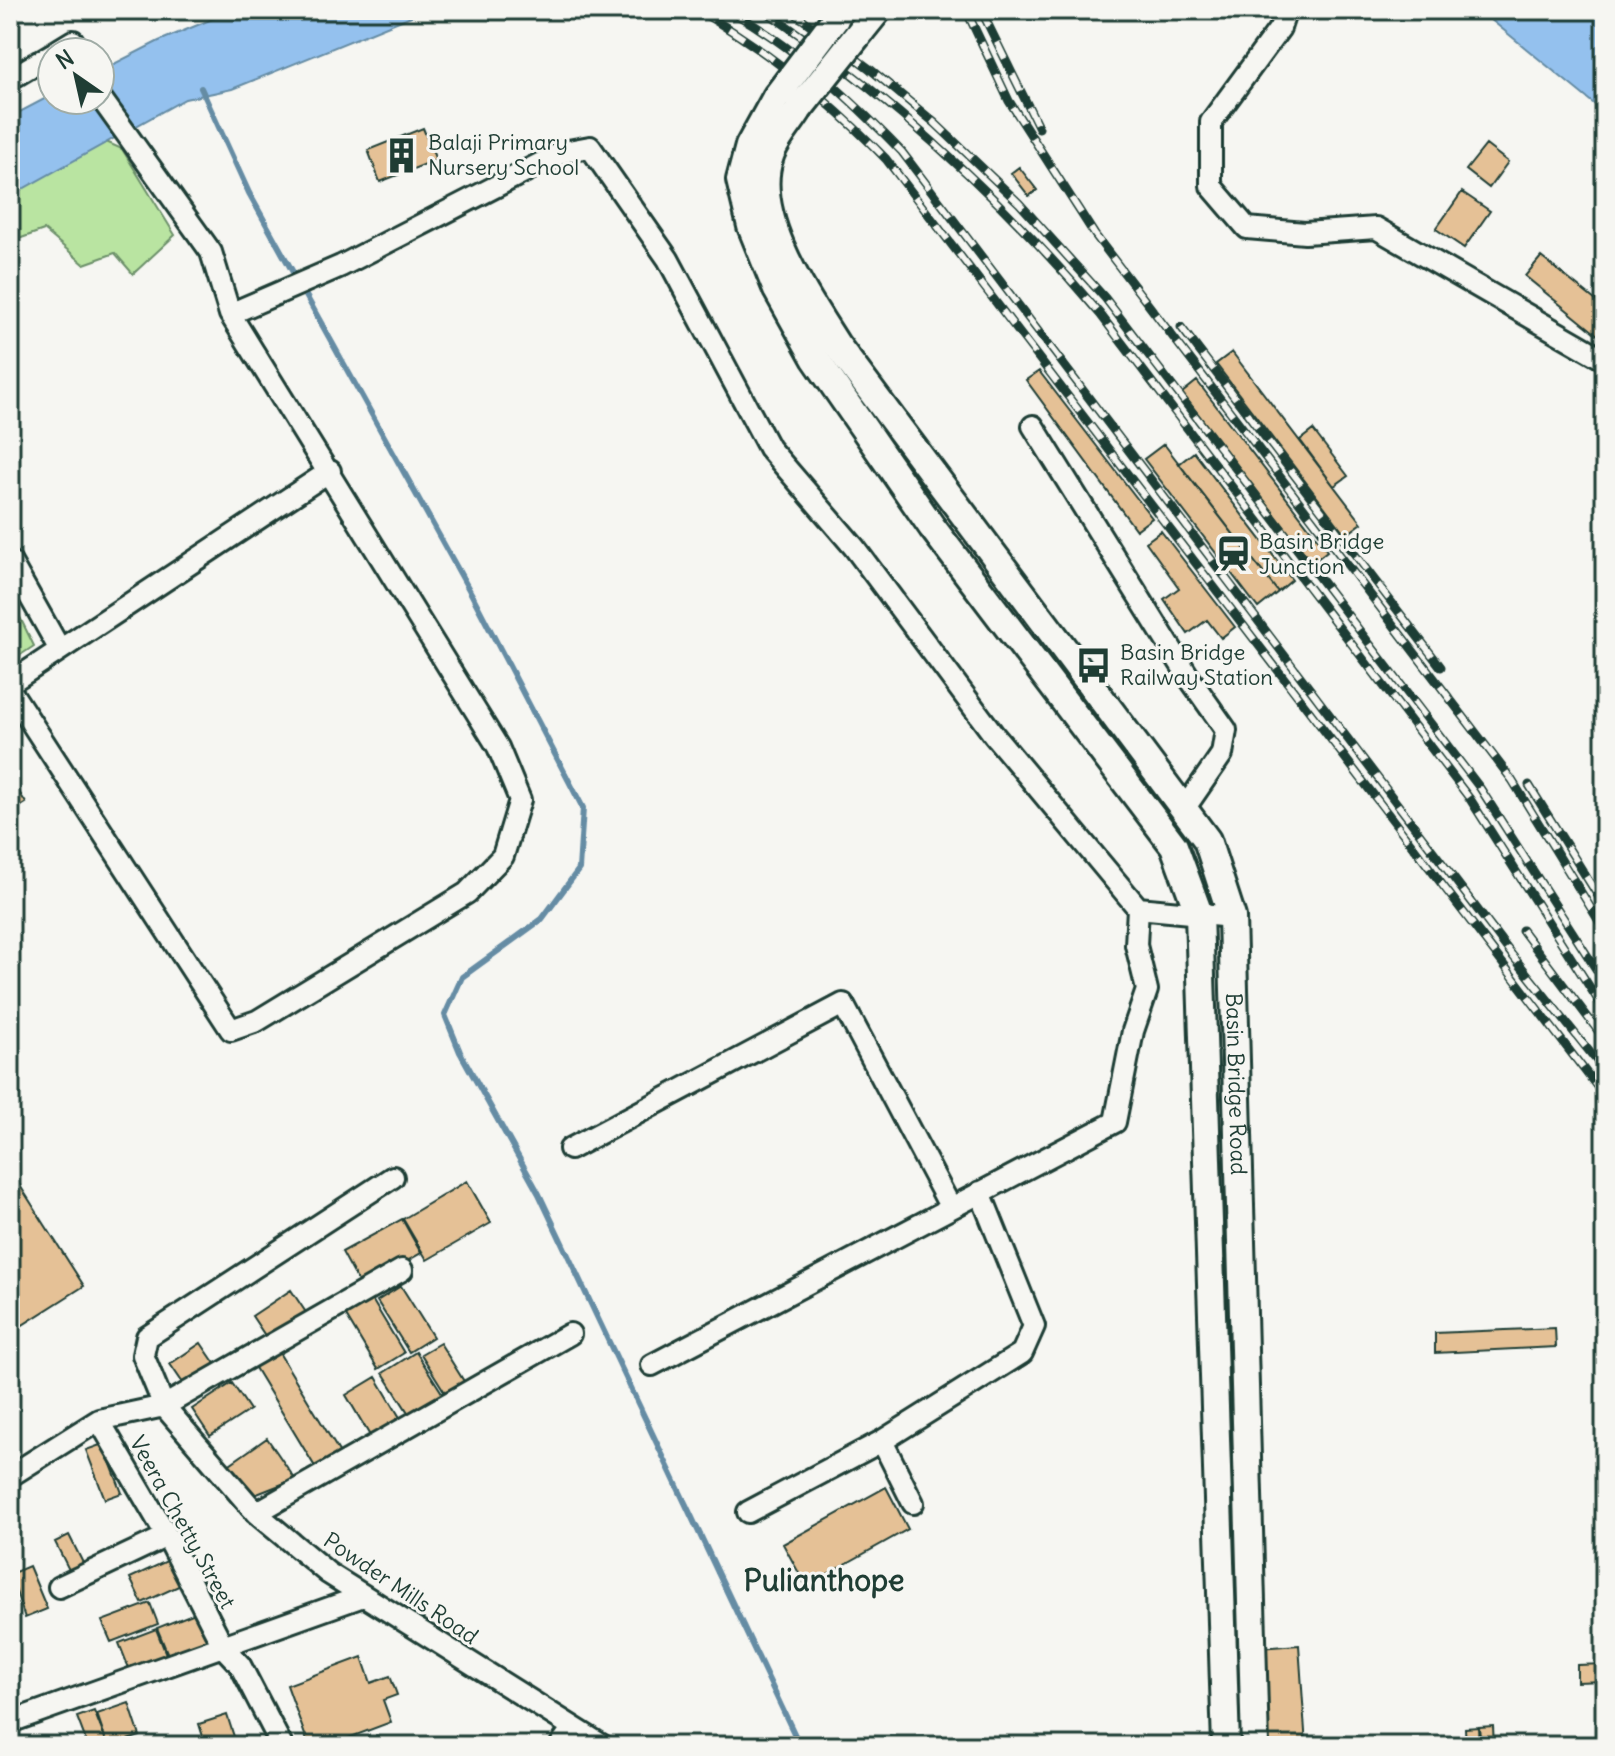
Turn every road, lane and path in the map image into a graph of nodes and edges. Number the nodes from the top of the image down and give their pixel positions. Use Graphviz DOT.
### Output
graph roads {
  1 [pos="878,10"];
  2 [pos="1286,10"];
  3 [pos="838,14"];
  4 [pos="36,64"];
  5 [pos="10,79"];
  6 [pos="788,103"];
  7 [pos="113,116"];
  8 [pos="230,314"];
  9 [pos="1605,360"];
  10 [pos="1033,426"];
  11 [pos="330,471"];
  12 [pos="10,561"];
  13 [pos="59,648"];
  14 [pos="10,683"];
  15 [pos="10,690"];
  16 [pos="1184,809"];
  17 [pos="1138,908"];
  18 [pos="1199,914"];
  19 [pos="1232,917"];
  20 [pos="570,1149"];
  21 [pos="393,1177"];
  22 [pos="980,1192"];
  23 [pos="951,1208"];
  24 [pos="402,1270"];
  25 [pos="570,1334"];
  26 [pos="652,1365"];
  27 [pos="164,1406"];
  28 [pos="99,1420"];
  29 [pos="882,1441"];
  30 [pos="10,1476"];
  31 [pos="913,1503"];
  32 [pos="748,1512"];
  33 [pos="256,1513"];
  34 [pos="167,1536"];
  35 [pos="59,1587"];
  36 [pos="363,1596"];
  37 [pos="224,1648"];
  38 [pos="10,1722"];
  39 [pos="573,1727"];
  40 [pos="282,1746"];
  41 [pos="560,1746"];
  42 [pos="603,1746"];
  43 [pos="1226,1746"];
  44 [pos="1255,1746"];
  1 -- 6 [label="main road, bridge"];
  2 -- 9 [label="street"];
  3 -- 6 [label="main road, bridge"];
  4 -- 5 [label="street"];
  6 -- 16 [label="main road, Basin Bridge Road"];
  6 -- 18 [label="main road, Basin Bridge Road"];
  7 -- 8 [label="street"];
  8 -- 11 [label="street"];
  8 -- 17 [label="street"];
  10 -- 16 [label="street"];
  11 -- 13 [label="street"];
  11 -- 15 [label="street"];
  12 -- 13 [label="street"];
  13 -- 14 [label="street"];
  16 -- 19 [label="main road, Basin Bridge Road"];
  17 -- 18 [label="street"];
  17 -- 22 [label="street"];
  18 -- 19 [label="street"];
  18 -- 43 [label="main road, Basin Bridge Road"];
  19 -- 44 [label="main road, Basin Bridge Road"];
  20 -- 23 [label="street"];
  21 -- 27 [label="street, Powder Mills Road"];
  22 -- 23 [label="street"];
  22 -- 29 [label="street"];
  23 -- 26 [label="street"];
  24 -- 27 [label="street"];
  25 -- 33 [label="street"];
  27 -- 28 [label="street"];
  27 -- 33 [label="street, Powder Mills Road"];
  28 -- 30 [label="street"];
  28 -- 34 [label="street, Veera Chetty Street"];
  29 -- 31 [label="street"];
  29 -- 32 [label="street"];
  33 -- 36 [label="street, Powder Mills Road"];
  34 -- 35 [label="street"];
  34 -- 37 [label="street, Veera Chetty Street"];
  36 -- 37 [label="street"];
  36 -- 39 [label="street, Powder Mills Road"];
  37 -- 38 [label="street"];
  37 -- 40 [label="street, Veera Chetty Street"];
  39 -- 41 [label="street"];
  39 -- 42 [label="street, Powder Mills Road"];
}
